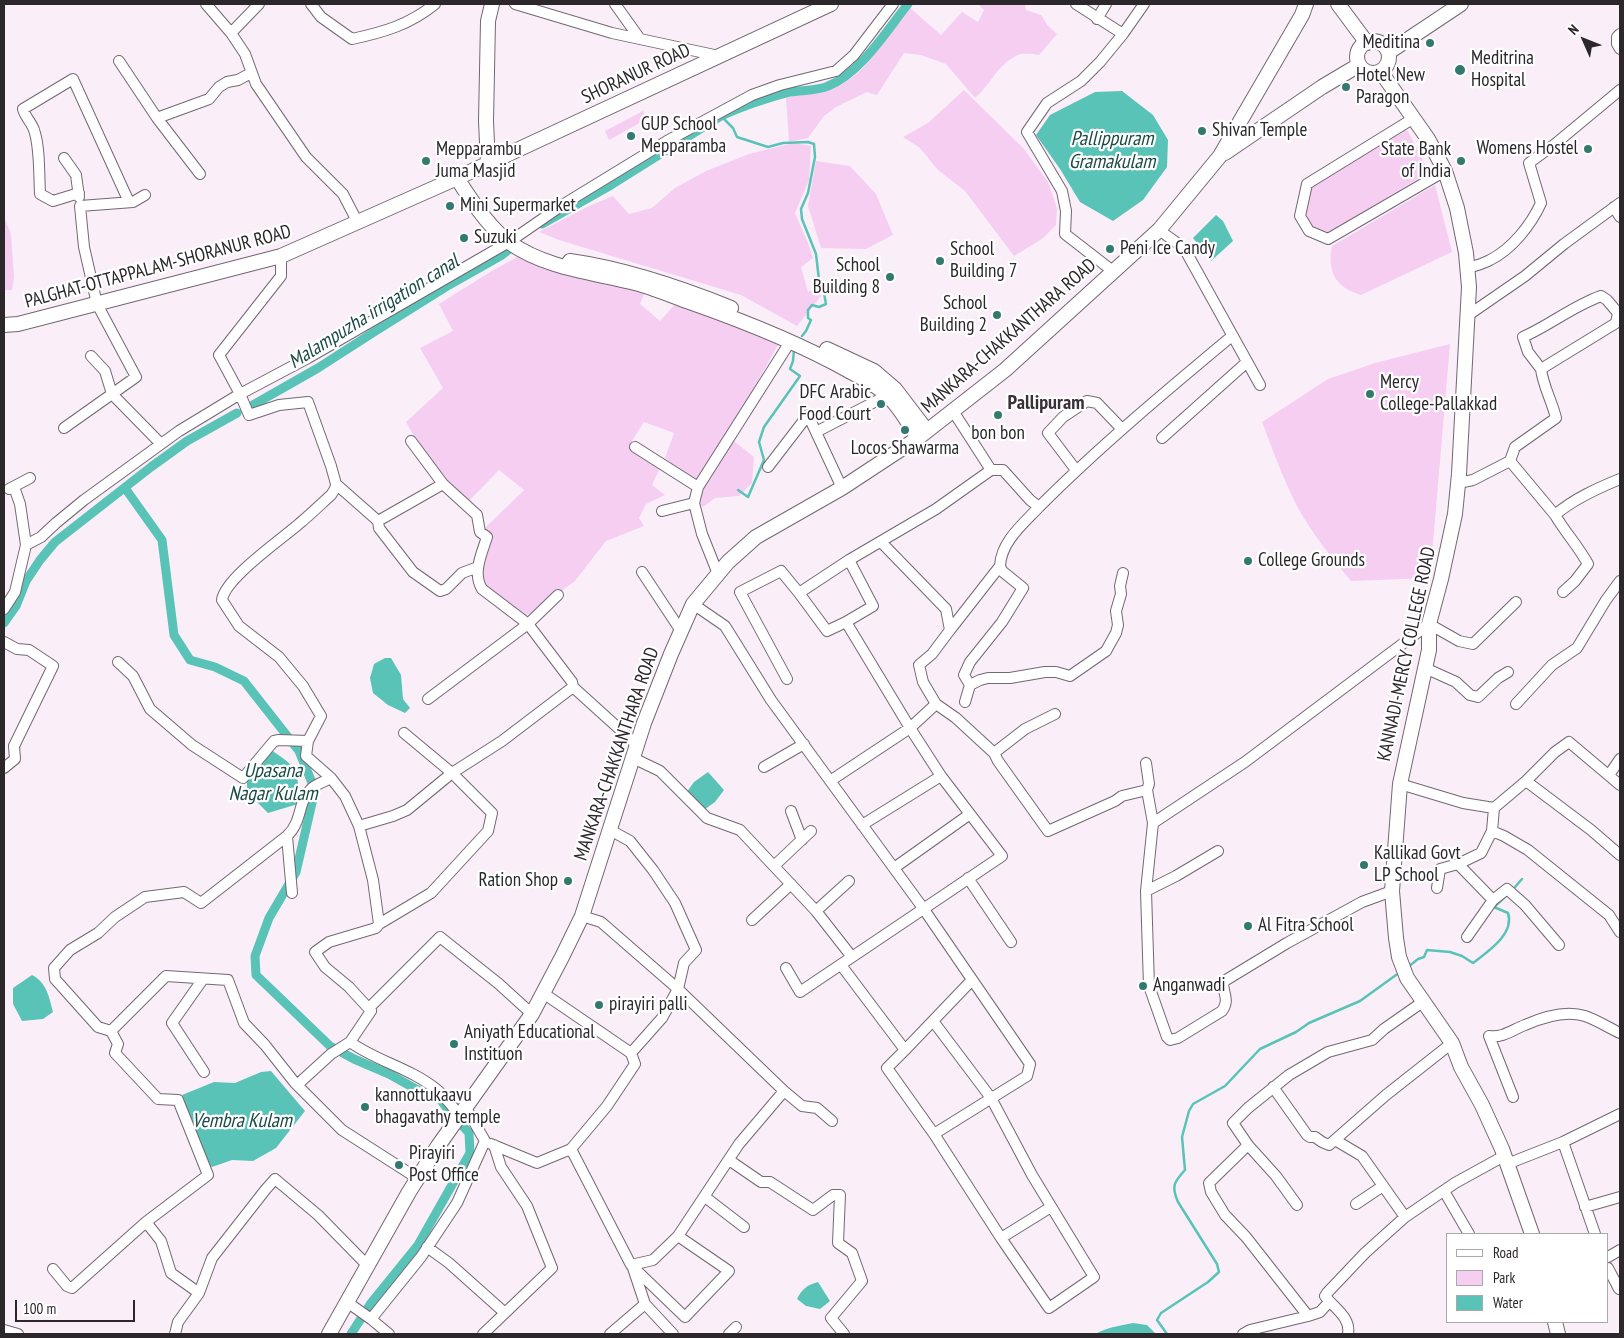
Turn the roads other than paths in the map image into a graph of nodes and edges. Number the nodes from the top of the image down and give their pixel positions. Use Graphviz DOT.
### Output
graph roads {
  1 [pos="206,4"];
  2 [pos="259,4"];
  3 [pos="311,4"];
  4 [pos="435,4"];
  5 [pos="492,4"];
  6 [pos="514,4"];
  7 [pos="615,4"];
  8 [pos="831,4"];
  9 [pos="893,4"];
  10 [pos="1076,4"];
  11 [pos="1106,4"];
  12 [pos="1144,4"];
  13 [pos="1306,4"];
  14 [pos="1338,4"];
  15 [pos="1461,4"];
  16 [pos="1097,19"];
  17 [pos="231,33"];
  18 [pos="1122,34"];
  19 [pos="1620,34"];
  20 [pos="640,39"];
  21 [pos="1367,43"];
  22 [pos="1620,49"];
  23 [pos="1389,52"];
  24 [pos="720,56"];
  25 [pos="119,61"];
  26 [pos="1359,65"];
  27 [pos="1381,72"];
  28 [pos="251,74"];
  29 [pos="1620,90"];
  30 [pos="157,118"];
  31 [pos="1414,118"];
  32 [pos="1220,156"];
  33 [pos="64,158"];
  34 [pos="488,164"];
  35 [pos="1445,171"];
  36 [pos="200,174"];
  37 [pos="461,177"];
  38 [pos="78,193"];
  39 [pos="145,195"];
  40 [pos="129,202"];
  41 [pos="1617,205"];
  42 [pos="80,206"];
  43 [pos="1620,217"];
  44 [pos="358,223"];
  45 [pos="1159,230"];
  46 [pos="512,240"];
  47 [pos="281,256"];
  48 [pos="1468,268"];
  49 [pos="1114,272"];
  50 [pos="97,304"];
  51 [pos="1467,316"];
  52 [pos="4,326"];
  53 [pos="1232,336"];
  54 [pos="790,342"];
  55 [pos="91,356"];
  56 [pos="1247,362"];
  57 [pos="1541,369"];
  58 [pos="1260,385"];
  59 [pos="112,394"];
  60 [pos="240,394"];
  61 [pos="888,395"];
  62 [pos="953,411"];
  63 [pos="64,428"];
  64 [pos="1122,429"];
  65 [pos="816,432"];
  66 [pos="923,435"];
  67 [pos="1162,438"];
  68 [pos="411,440"];
  69 [pos="161,444"];
  70 [pos="635,447"];
  71 [pos="1510,461"];
  72 [pos="768,467"];
  73 [pos="991,470"];
  74 [pos="1076,470"];
  75 [pos="30,478"];
  76 [pos="1620,479"];
  77 [pos="1458,483"];
  78 [pos="336,484"];
  79 [pos="443,484"];
  80 [pos="698,487"];
  81 [pos="7,488"];
  82 [pos="842,488"];
  83 [pos="694,503"];
  84 [pos="1039,507"];
  85 [pos="662,511"];
  86 [pos="1555,515"];
  87 [pos="378,522"];
  88 [pos="881,542"];
  89 [pos="26,544"];
  90 [pos="849,560"];
  91 [pos="1000,566"];
  92 [pos="478,567"];
  93 [pos="642,572"];
  94 [pos="1122,573"];
  95 [pos="718,574"];
  96 [pos="1620,581"];
  97 [pos="1563,592"];
  98 [pos="799,593"];
  99 [pos="558,595"];
  100 [pos="1516,602"];
  101 [pos="693,604"];
  102 [pos="4,609"];
  103 [pos="846,622"];
  104 [pos="528,624"];
  105 [pos="1429,624"];
  106 [pos="950,630"];
  107 [pos="681,631"];
  108 [pos="4,642"];
  109 [pos="118,662"];
  110 [pos="1425,668"];
  111 [pos="1508,672"];
  112 [pos="787,679"];
  113 [pos="970,685"];
  114 [pos="573,687"];
  115 [pos="428,699"];
  116 [pos="965,702"];
  117 [pos="936,704"];
  118 [pos="1516,704"];
  119 [pos="1055,714"];
  120 [pos="910,728"];
  121 [pos="404,733"];
  122 [pos="308,741"];
  123 [pos="804,744"];
  124 [pos="635,752"];
  125 [pos="994,753"];
  126 [pos="1620,759"];
  127 [pos="1146,763"];
  128 [pos="764,767"];
  129 [pos="4,768"];
  130 [pos="452,773"];
  131 [pos="1609,774"];
  132 [pos="942,776"];
  133 [pos="331,778"];
  134 [pos="830,781"];
  135 [pos="1526,781"];
  136 [pos="1400,784"];
  137 [pos="1620,785"];
  138 [pos="1147,790"];
  139 [pos="1494,808"];
  140 [pos="791,811"];
  141 [pos="970,814"];
  142 [pos="1153,823"];
  143 [pos="862,825"];
  144 [pos="358,826"];
  145 [pos="610,830"];
  146 [pos="812,831"];
  147 [pos="1492,831"];
  148 [pos="287,836"];
  149 [pos="802,840"];
  150 [pos="1218,851"];
  151 [pos="1620,855"];
  152 [pos="1458,864"];
  153 [pos="774,866"];
  154 [pos="894,868"];
  155 [pos="968,878"];
  156 [pos="848,881"];
  157 [pos="791,884"];
  158 [pos="1438,888"];
  159 [pos="1146,891"];
  160 [pos="1392,891"];
  161 [pos="292,893"];
  162 [pos="1493,900"];
  163 [pos="923,908"];
  164 [pos="816,911"];
  165 [pos="582,916"];
  166 [pos="752,920"];
  167 [pos="379,924"];
  168 [pos="1620,932"];
  169 [pos="1466,937"];
  170 [pos="1011,942"];
  171 [pos="1559,945"];
  172 [pos="852,957"];
  173 [pos="841,964"];
  174 [pos="786,968"];
  175 [pos="203,979"];
  176 [pos="972,980"];
  177 [pos="678,989"];
  178 [pos="543,993"];
  179 [pos="1424,1001"];
  180 [pos="370,1011"];
  181 [pos="532,1014"];
  182 [pos="934,1020"];
  183 [pos="111,1031"];
  184 [pos="1620,1033"];
  185 [pos="350,1042"];
  186 [pos="1452,1043"];
  187 [pos="905,1050"];
  188 [pos="631,1053"];
  189 [pos="204,1072"];
  190 [pos="297,1085"];
  191 [pos="1273,1088"];
  192 [pos="784,1091"];
  193 [pos="1513,1097"];
  194 [pos="992,1098"];
  195 [pos="466,1108"];
  196 [pos="1620,1114"];
  197 [pos="832,1122"];
  198 [pos="934,1134"];
  199 [pos="1335,1140"];
  200 [pos="1563,1142"];
  201 [pos="490,1143"];
  202 [pos="1248,1145"];
  203 [pos="571,1149"];
  204 [pos="729,1160"];
  205 [pos="1506,1160"];
  206 [pos="417,1178"];
  207 [pos="1383,1186"];
  208 [pos="1444,1191"];
  209 [pos="705,1197"];
  210 [pos="1620,1197"];
  211 [pos="1356,1204"];
  212 [pos="1297,1205"];
  213 [pos="1586,1206"];
  214 [pos="1051,1207"];
  215 [pos="1405,1217"];
  216 [pos="146,1222"];
  217 [pos="744,1227"];
  218 [pos="1468,1233"];
  219 [pos="1532,1233"];
  220 [pos="1595,1233"];
  221 [pos="678,1236"];
  222 [pos="1001,1238"];
  223 [pos="427,1247"];
  224 [pos="367,1265"];
  225 [pos="631,1265"];
  226 [pos="54,1269"];
  227 [pos="1609,1270"];
  228 [pos="1619,1289"];
  229 [pos="198,1293"];
  230 [pos="347,1302"];
  231 [pos="1330,1302"];
  232 [pos="645,1304"];
  233 [pos="505,1313"];
  234 [pos="366,1316"];
  235 [pos="1308,1316"];
  236 [pos="4,1330"];
  237 [pos="18,1334"];
  238 [pos="174,1334"];
  239 [pos="330,1334"];
  240 [pos="389,1334"];
  241 [pos="483,1334"];
  242 [pos="610,1334"];
  243 [pos="672,1334"];
  244 [pos="844,1334"];
  245 [pos="1243,1334"];
  246 [pos="1348,1334"];
  1 -- 17 [label="street"];
  2 -- 17 [label="street"];
  3 -- 4 [label="street"];
  5 -- 34 [label="main road"];
  6 -- 20 [label="street"];
  7 -- 20 [label="street"];
  8 -- 24 [label="main road, SHORANUR ROAD"];
  9 -- 46 [label="street"];
  10 -- 16 [label="street"];
  11 -- 16 [label="street"];
  12 -- 18 [label="street"];
  13 -- 32 [label="main road"];
  14 -- 21 [label="main road"];
  15 -- 23 [label="main road"];
  16 -- 18 [label="street"];
  17 -- 28 [label="street"];
  18 -- 49 [label="street"];
  19 -- 22 [label="street"];
  20 -- 24 [label="street"];
  21 -- 23 [label="main road"];
  21 -- 26 [label="main road"];
  23 -- 27 [label="main road"];
  24 -- 34 [label="main road, SHORANUR ROAD"];
  25 -- 30 [label="street"];
  26 -- 27 [label="main road"];
  26 -- 32 [label="main road"];
  27 -- 31 [label="main road, KANNADI-MERCY COLLEGE ROAD"];
  28 -- 30 [label="street"];
  28 -- 44 [label="street"];
  29 -- 48 [label="street"];
  30 -- 36 [label="street"];
  31 -- 35 [label="main road, KANNADI-MERCY COLLEGE ROAD"];
  31 -- 35 [label="street"];
  32 -- 45 [label="main road, MANKARA-CHAKKANTHARA ROAD"];
  33 -- 38 [label="street"];
  34 -- 37 [label="main road, SHORANUR ROAD"];
  35 -- 48 [label="main road, KANNADI-MERCY COLLEGE ROAD"];
  37 -- 44 [label="main road, PALGHAT-OTTAPPALAM-SHORANUR ROAD"];
  37 -- 46 [label="main road"];
  38 -- 40 [label="street"];
  38 -- 42 [label="street"];
  39 -- 40 [label="street"];
  40 -- 42 [label="street"];
  41 -- 43 [label="street"];
  41 -- 51 [label="street"];
  42 -- 50 [label="street"];
  44 -- 47 [label="main road, PALGHAT-OTTAPPALAM-SHORANUR ROAD"];
  45 -- 49 [label="main road, MANKARA-CHAKKANTHARA ROAD"];
  45 -- 53 [label="street"];
  46 -- 54 [label="main road"];
  46 -- 60 [label="street"];
  46 -- 66 [label="main road"];
  47 -- 50 [label="main road, PALGHAT-OTTAPPALAM-SHORANUR ROAD"];
  47 -- 60 [label="street"];
  48 -- 51 [label="main road, KANNADI-MERCY COLLEGE ROAD"];
  49 -- 62 [label="main road, MANKARA-CHAKKANTHARA ROAD"];
  50 -- 52 [label="main road, PALGHAT-OTTAPPALAM-SHORANUR ROAD"];
  50 -- 59 [label="street"];
  51 -- 77 [label="main road, KANNADI-MERCY COLLEGE ROAD"];
  53 -- 56 [label="street"];
  53 -- 64 [label="street"];
  54 -- 61 [label="main road"];
  54 -- 80 [label="street"];
  55 -- 59 [label="street"];
  56 -- 58 [label="street"];
  56 -- 67 [label="street"];
  57 -- 57 [label="street"];
  57 -- 71 [label="street"];
  59 -- 63 [label="street"];
  59 -- 69 [label="street"];
  60 -- 69 [label="street"];
  60 -- 78 [label="street"];
  61 -- 65 [label="street"];
  61 -- 66 [label="main road"];
  62 -- 66 [label="main road, MANKARA-CHAKKANTHARA ROAD"];
  62 -- 73 [label="street"];
  64 -- 74 [label="street"];
  64 -- 74 [label="street"];
  65 -- 72 [label="street"];
  65 -- 82 [label="street"];
  66 -- 82 [label="main road, MANKARA-CHAKKANTHARA ROAD"];
  68 -- 79 [label="street"];
  69 -- 89 [label="street"];
  70 -- 80 [label="street"];
  71 -- 77 [label="street"];
  71 -- 86 [label="street"];
  73 -- 84 [label="street"];
  73 -- 88 [label="street"];
  74 -- 84 [label="street"];
  75 -- 81 [label="street"];
  76 -- 86 [label="street"];
  77 -- 105 [label="main road, KANNADI-MERCY COLLEGE ROAD"];
  78 -- 87 [label="street"];
  78 -- 122 [label="street"];
  79 -- 87 [label="street"];
  79 -- 92 [label="street"];
  80 -- 83 [label="street"];
  81 -- 89 [label="street"];
  82 -- 95 [label="main road, MANKARA-CHAKKANTHARA ROAD"];
  83 -- 85 [label="street"];
  83 -- 95 [label="street"];
  84 -- 91 [label="street"];
  86 -- 97 [label="street"];
  87 -- 92 [label="street"];
  88 -- 90 [label="street"];
  88 -- 106 [label="street"];
  89 -- 102 [label="street"];
  90 -- 98 [label="street"];
  90 -- 103 [label="street"];
  91 -- 106 [label="street"];
  91 -- 113 [label="street"];
  92 -- 104 [label="street"];
  93 -- 107 [label="street"];
  94 -- 113 [label="street"];
  95 -- 101 [label="main road, MANKARA-CHAKKANTHARA ROAD"];
  96 -- 118 [label="street"];
  98 -- 103 [label="street"];
  98 -- 112 [label="street"];
  99 -- 104 [label="street"];
  100 -- 105 [label="street"];
  101 -- 107 [label="main road, MANKARA-CHAKKANTHARA ROAD"];
  101 -- 123 [label="street"];
  103 -- 120 [label="street"];
  104 -- 114 [label="street"];
  104 -- 115 [label="street"];
  105 -- 110 [label="main road, KANNADI-MERCY COLLEGE ROAD"];
  105 -- 142 [label="street"];
  106 -- 117 [label="street"];
  107 -- 124 [label="main road, MANKARA-CHAKKANTHARA ROAD"];
  108 -- 129 [label="street"];
  109 -- 122 [label="street"];
  110 -- 111 [label="street"];
  110 -- 136 [label="main road, KANNADI-MERCY COLLEGE ROAD"];
  113 -- 116 [label="street"];
  114 -- 124 [label="street"];
  114 -- 130 [label="street"];
  117 -- 120 [label="street"];
  117 -- 125 [label="street"];
  119 -- 125 [label="street"];
  120 -- 132 [label="street"];
  120 -- 134 [label="street"];
  121 -- 130 [label="street"];
  122 -- 133 [label="street"];
  123 -- 128 [label="street"];
  123 -- 134 [label="street"];
  124 -- 145 [label="main road, MANKARA-CHAKKANTHARA ROAD"];
  124 -- 153 [label="street"];
  125 -- 138 [label="street"];
  126 -- 131 [label="street"];
  127 -- 138 [label="street"];
  130 -- 144 [label="street"];
  130 -- 167 [label="street"];
  131 -- 135 [label="street"];
  131 -- 137 [label="street"];
  132 -- 141 [label="street"];
  132 -- 143 [label="street"];
  133 -- 144 [label="street"];
  133 -- 148 [label="street"];
  134 -- 143 [label="street"];
  135 -- 139 [label="street"];
  135 -- 151 [label="street"];
  136 -- 139 [label="street"];
  136 -- 160 [label="main road, KANNADI-MERCY COLLEGE ROAD"];
  138 -- 142 [label="street"];
  139 -- 147 [label="street"];
  140 -- 149 [label="street"];
  141 -- 154 [label="street"];
  141 -- 155 [label="street"];
  142 -- 159 [label="street"];
  143 -- 154 [label="street"];
  144 -- 167 [label="street"];
  145 -- 165 [label="main road, MANKARA-CHAKKANTHARA ROAD"];
  145 -- 177 [label="street"];
  146 -- 149 [label="street"];
  147 -- 152 [label="street"];
  147 -- 168 [label="street"];
  148 -- 161 [label="street"];
  148 -- 183 [label="street"];
  149 -- 153 [label="street"];
  150 -- 159 [label="street"];
  152 -- 158 [label="street"];
  152 -- 162 [label="street"];
  153 -- 157 [label="street"];
  154 -- 163 [label="street"];
  155 -- 163 [label="street"];
  155 -- 170 [label="street"];
  156 -- 164 [label="street"];
  157 -- 164 [label="street"];
  157 -- 166 [label="street"];
  159 -- 160 [label="street"];
  160 -- 179 [label="main road, KANNADI-MERCY COLLEGE ROAD"];
  162 -- 169 [label="street"];
  162 -- 171 [label="street"];
  163 -- 172 [label="street"];
  163 -- 176 [label="street"];
  164 -- 172 [label="street"];
  165 -- 177 [label="street"];
  165 -- 178 [label="main road, MANKARA-CHAKKANTHARA ROAD"];
  167 -- 180 [label="street"];
  172 -- 173 [label="street"];
  173 -- 174 [label="street"];
  173 -- 187 [label="street"];
  175 -- 183 [label="street"];
  175 -- 189 [label="street"];
  175 -- 190 [label="street"];
  176 -- 182 [label="street"];
  176 -- 194 [label="street"];
  177 -- 188 [label="street"];
  177 -- 192 [label="street"];
  178 -- 181 [label="main road, MANKARA-CHAKKANTHARA ROAD"];
  178 -- 188 [label="street"];
  179 -- 186 [label="main road, KANNADI-MERCY COLLEGE ROAD"];
  179 -- 191 [label="street"];
  180 -- 181 [label="street"];
  180 -- 185 [label="street"];
  181 -- 195 [label="main road, MANKARA-CHAKKANTHARA ROAD"];
  182 -- 187 [label="street"];
  182 -- 194 [label="street"];
  183 -- 216 [label="street"];
  184 -- 193 [label="street"];
  185 -- 190 [label="street"];
  185 -- 195 [label="street"];
  186 -- 199 [label="street"];
  186 -- 205 [label="main road, KANNADI-MERCY COLLEGE ROAD"];
  187 -- 198 [label="street"];
  188 -- 203 [label="street"];
  190 -- 206 [label="street"];
  191 -- 199 [label="street"];
  191 -- 202 [label="street"];
  192 -- 197 [label="street"];
  192 -- 204 [label="street"];
  194 -- 198 [label="street"];
  194 -- 214 [label="street"];
  195 -- 201 [label="street"];
  195 -- 206 [label="main road, MANKARA-CHAKKANTHARA ROAD"];
  196 -- 200 [label="street"];
  198 -- 222 [label="street"];
  199 -- 207 [label="street"];
  200 -- 205 [label="street"];
  200 -- 213 [label="street"];
  201 -- 203 [label="street"];
  201 -- 223 [label="street"];
  201 -- 233 [label="street"];
  202 -- 212 [label="street"];
  202 -- 235 [label="street"];
  203 -- 225 [label="street"];
  204 -- 209 [label="street"];
  204 -- 244 [label="street"];
  205 -- 208 [label="street"];
  205 -- 219 [label="main road, KANNADI-MERCY COLLEGE ROAD"];
  206 -- 224 [label="main road, MANKARA-CHAKKANTHARA ROAD"];
  207 -- 211 [label="street"];
  207 -- 215 [label="street"];
  208 -- 215 [label="street"];
  208 -- 218 [label="street"];
  209 -- 217 [label="street"];
  209 -- 221 [label="street"];
  210 -- 213 [label="street"];
  213 -- 220 [label="street"];
  214 -- 222 [label="street"];
  214 -- 222 [label="street"];
  215 -- 231 [label="street"];
  216 -- 226 [label="street"];
  216 -- 229 [label="street"];
  221 -- 225 [label="street"];
  221 -- 225 [label="street"];
  223 -- 233 [label="street"];
  223 -- 234 [label="street"];
  224 -- 229 [label="street"];
  224 -- 230 [label="main road, MANKARA-CHAKKANTHARA ROAD"];
  225 -- 232 [label="street"];
  227 -- 228 [label="street"];
  229 -- 238 [label="street"];
  230 -- 234 [label="street"];
  230 -- 239 [label="main road, MANKARA-CHAKKANTHARA ROAD"];
  231 -- 235 [label="street"];
  231 -- 246 [label="street"];
  232 -- 242 [label="street"];
  232 -- 243 [label="street"];
  233 -- 241 [label="street"];
  234 -- 240 [label="street"];
  235 -- 245 [label="street"];
  236 -- 237 [label="street"];
}
